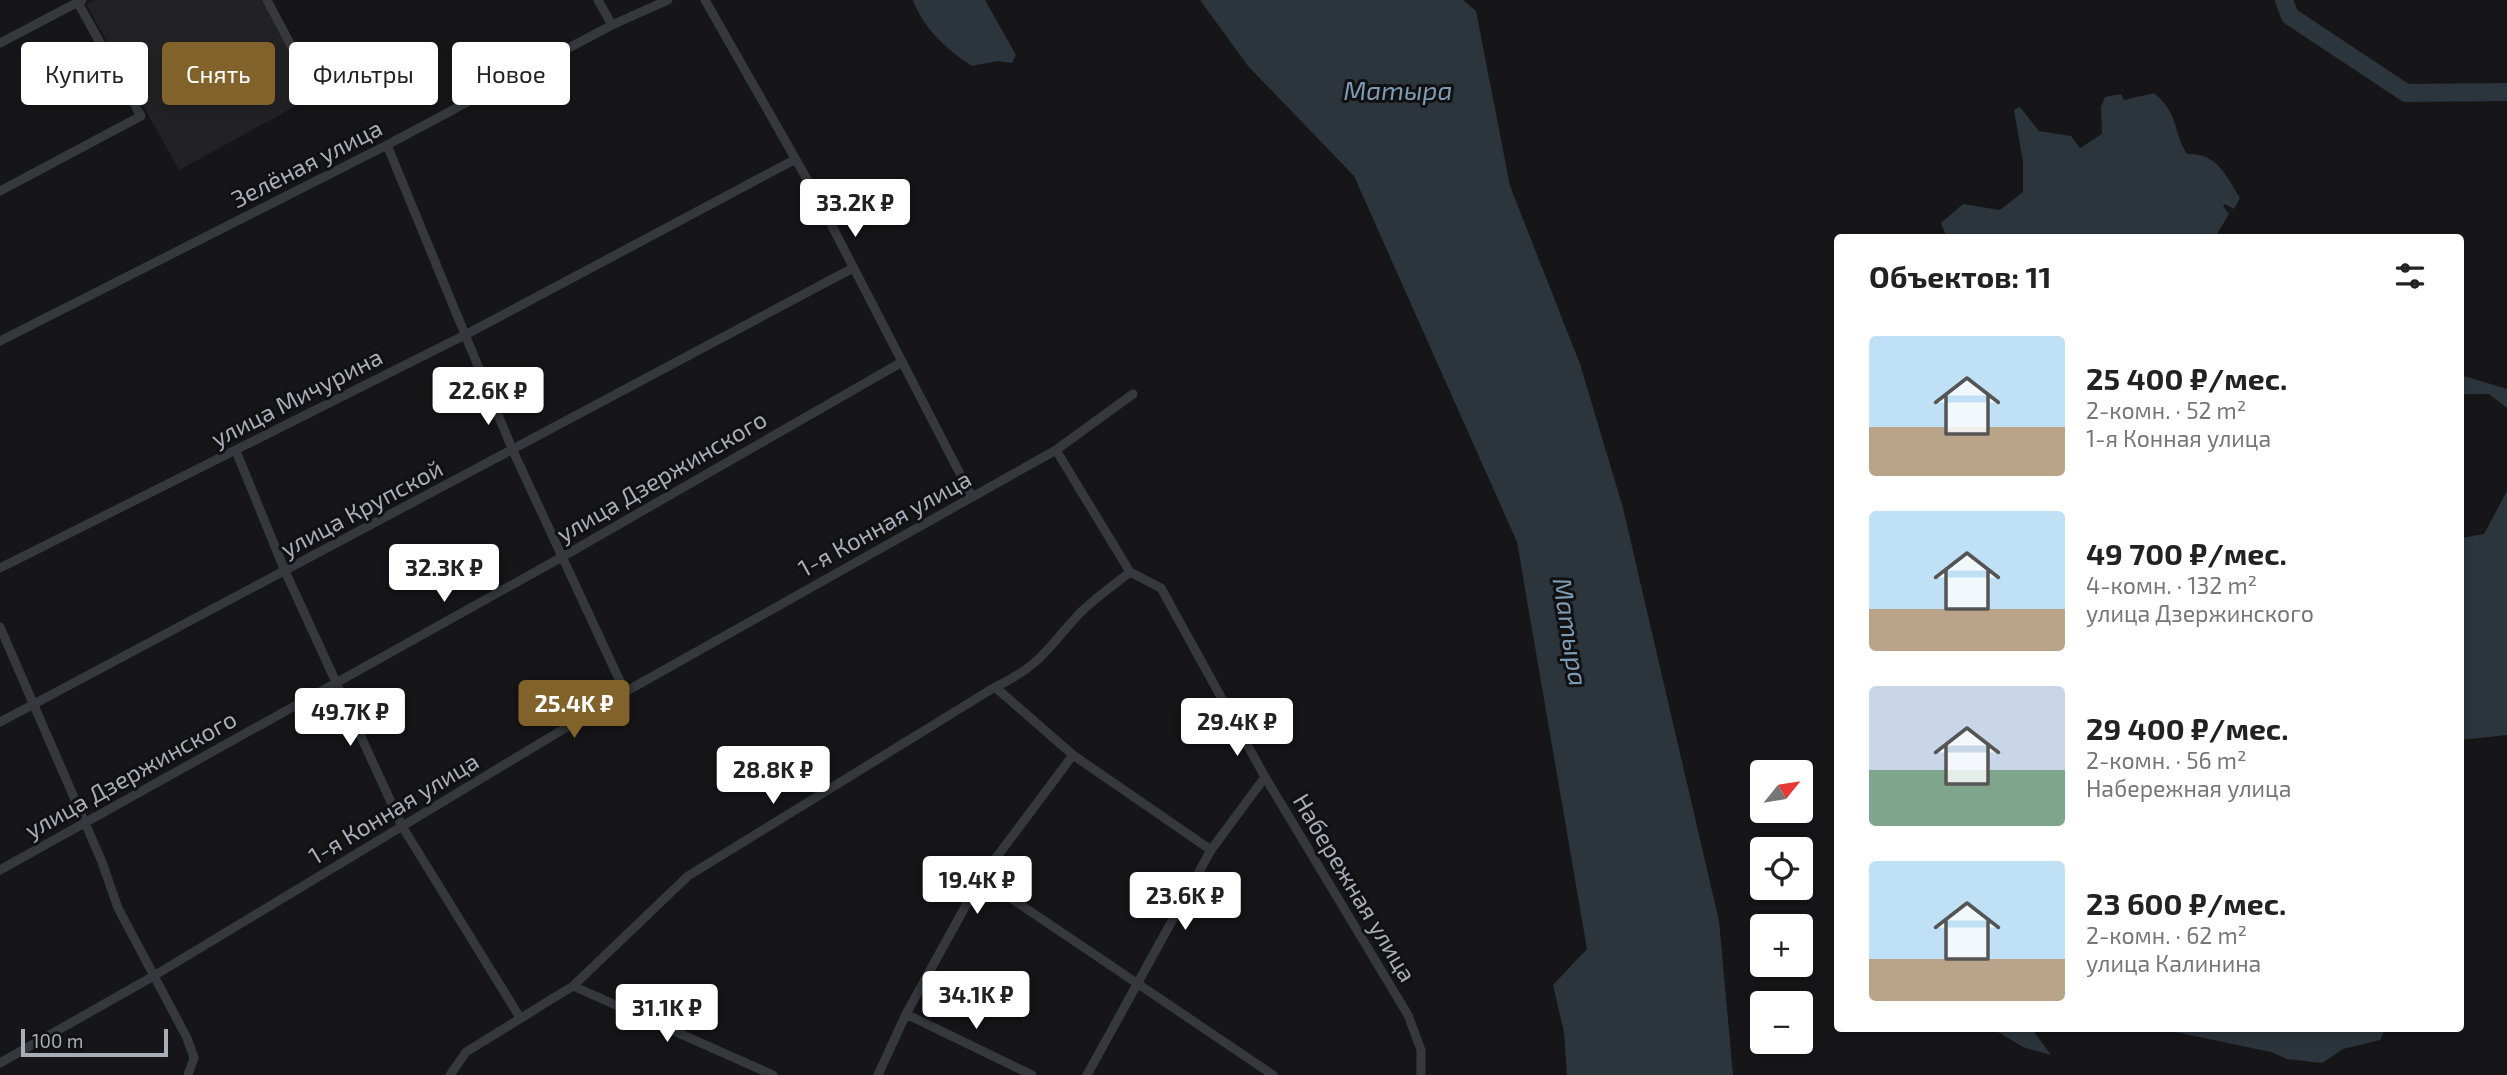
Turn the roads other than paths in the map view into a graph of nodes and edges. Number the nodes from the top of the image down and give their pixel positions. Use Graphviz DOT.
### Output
graph roads {
  1 [pos="267,0"];
  2 [pos="598,0"];
  3 [pos="668,0"];
  4 [pos="705,0"];
  5 [pos="74,2"];
  6 [pos="612,25"];
  7 [pos="289,42"];
  8 [pos="0,43"];
  9 [pos="387,145"];
  10 [pos="794,160"];
  11 [pos="0,191"];
  12 [pos="853,268"];
  13 [pos="467,334"];
  14 [pos="0,341"];
  15 [pos="902,362"];
  16 [pos="1133,394"];
  17 [pos="1056,450"];
  18 [pos="236,451"];
  19 [pos="513,451"];
  20 [pos="972,497"];
  21 [pos="562,557"];
  22 [pos="0,568"];
  23 [pos="285,571"];
  24 [pos="1130,572"];
  25 [pos="0,627"];
  26 [pos="337,683"];
  27 [pos="995,687"];
  28 [pos="625,692"];
  29 [pos="32,705"];
  30 [pos="0,722"];
  31 [pos="1073,755"];
  32 [pos="1265,777"];
  33 [pos="84,821"];
  34 [pos="402,826"];
  35 [pos="1211,850"];
  36 [pos="0,870"];
  37 [pos="981,878"];
  38 [pos="152,977"];
  39 [pos="1140,984"];
  40 [pos="573,986"];
  41 [pos="906,1014"];
  42 [pos="519,1016"];
  43 [pos="0,1063"];
  44 [pos="188,1075"];
  45 [pos="450,1075"];
  46 [pos="773,1075"];
  47 [pos="878,1075"];
  48 [pos="1032,1075"];
  49 [pos="1087,1075"];
  50 [pos="1273,1075"];
  51 [pos="1421,1075"];
  1 -- 7 [label="street"];
  2 -- 6 [label="street"];
  3 -- 6 [label="street, Зелёная улица"];
  4 -- 10 [label="street"];
  5 -- 8 [label="street"];
  5 -- 11 [label="street"];
  6 -- 9 [label="street, Зелёная улица"];
  9 -- 13 [label="street"];
  9 -- 14 [label="street, Зелёная улица"];
  10 -- 12 [label="street"];
  10 -- 13 [label="street, улица Мичурина"];
  12 -- 15 [label="street"];
  12 -- 19 [label="street, улица Крупской"];
  13 -- 18 [label="street, улица Мичурина"];
  13 -- 19 [label="street"];
  15 -- 20 [label="street"];
  15 -- 21 [label="street, улица Дзержинского"];
  16 -- 17 [label="street, 1-я Конная улица"];
  17 -- 20 [label="street, 1-я Конная улица"];
  17 -- 24 [label="street"];
  18 -- 22 [label="street, улица Мичурина"];
  18 -- 23 [label="street"];
  19 -- 21 [label="street"];
  19 -- 23 [label="street, улица Крупской"];
  20 -- 28 [label="street, 1-я Конная улица"];
  21 -- 26 [label="street, улица Дзержинского"];
  21 -- 28 [label="street"];
  23 -- 26 [label="street"];
  23 -- 29 [label="street, улица Крупской"];
  24 -- 27 [label="street"];
  24 -- 32 [label="street, Набережная улица"];
  25 -- 29 [label="street"];
  26 -- 33 [label="street, улица Дзержинского"];
  26 -- 34 [label="street"];
  27 -- 31 [label="street"];
  27 -- 40 [label="street"];
  28 -- 34 [label="street, 1-я Конная улица"];
  29 -- 30 [label="street, улица Крупской"];
  29 -- 33 [label="street"];
  31 -- 35 [label="street"];
  31 -- 37 [label="street"];
  32 -- 35 [label="street"];
  32 -- 51 [label="street, Набережная улица"];
  33 -- 36 [label="street, улица Дзержинского"];
  33 -- 38 [label="street"];
  34 -- 38 [label="street, 1-я Конная улица"];
  34 -- 42 [label="street"];
  35 -- 39 [label="street"];
  37 -- 39 [label="street"];
  37 -- 41 [label="street"];
  38 -- 43 [label="street, 1-я Конная улица"];
  38 -- 44 [label="street"];
  39 -- 49 [label="street"];
  39 -- 50 [label="street"];
  40 -- 42 [label="street"];
  40 -- 46 [label="street"];
  41 -- 47 [label="street"];
  41 -- 48 [label="street"];
  42 -- 45 [label="street"];
}
